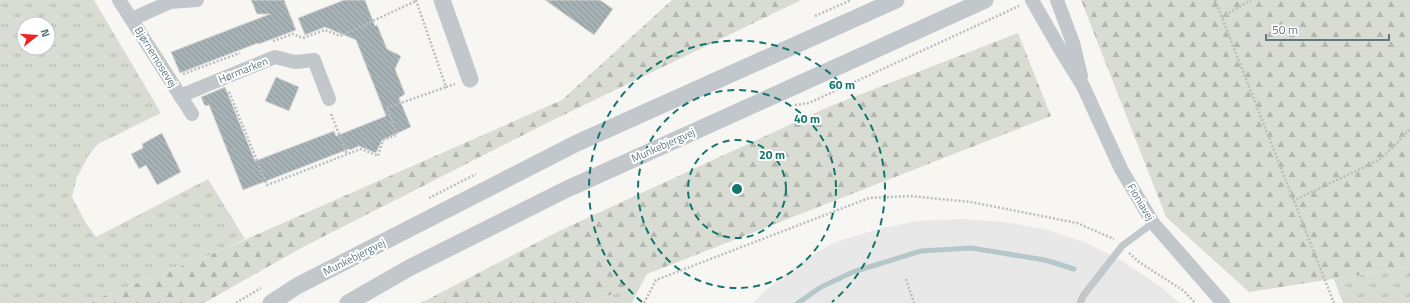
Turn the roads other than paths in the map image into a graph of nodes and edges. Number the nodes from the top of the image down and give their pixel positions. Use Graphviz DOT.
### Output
graph roads {
  1 [pos="120,0"];
  2 [pos="197,0"];
  3 [pos="442,0"];
  4 [pos="896,0"];
  5 [pos="985,0"];
  6 [pos="1032,0"];
  7 [pos="1057,0"];
  8 [pos="132,19"];
  9 [pos="470,79"];
  10 [pos="1083,86"];
  11 [pos="180,96"];
  12 [pos="329,99"];
  13 [pos="192,114"];
  14 [pos="1153,223"];
  15 [pos="270,303"];
  16 [pos="348,303"];
  17 [pos="1080,303"];
  18 [pos="1224,303"];
  1 -- 8 [label="street, Bjørnemosevej"];
  2 -- 8 [label="street"];
  3 -- 9 [label="street"];
  4 -- 15 [label="street, Munkebjergvej"];
  5 -- 16 [label="street, Munkebjergvej"];
  6 -- 10 [label="street, Fioniavej"];
  7 -- 10 [label="street, Fioniavej"];
  8 -- 11 [label="street, Bjørnemosevej"];
  10 -- 14 [label="street, Fioniavej"];
  11 -- 12 [label="street, Hørmarken"];
  11 -- 13 [label="street, Bjørnemosevej"];
  14 -- 17 [label="lane"];
  14 -- 18 [label="street, Fioniavej"];
}
